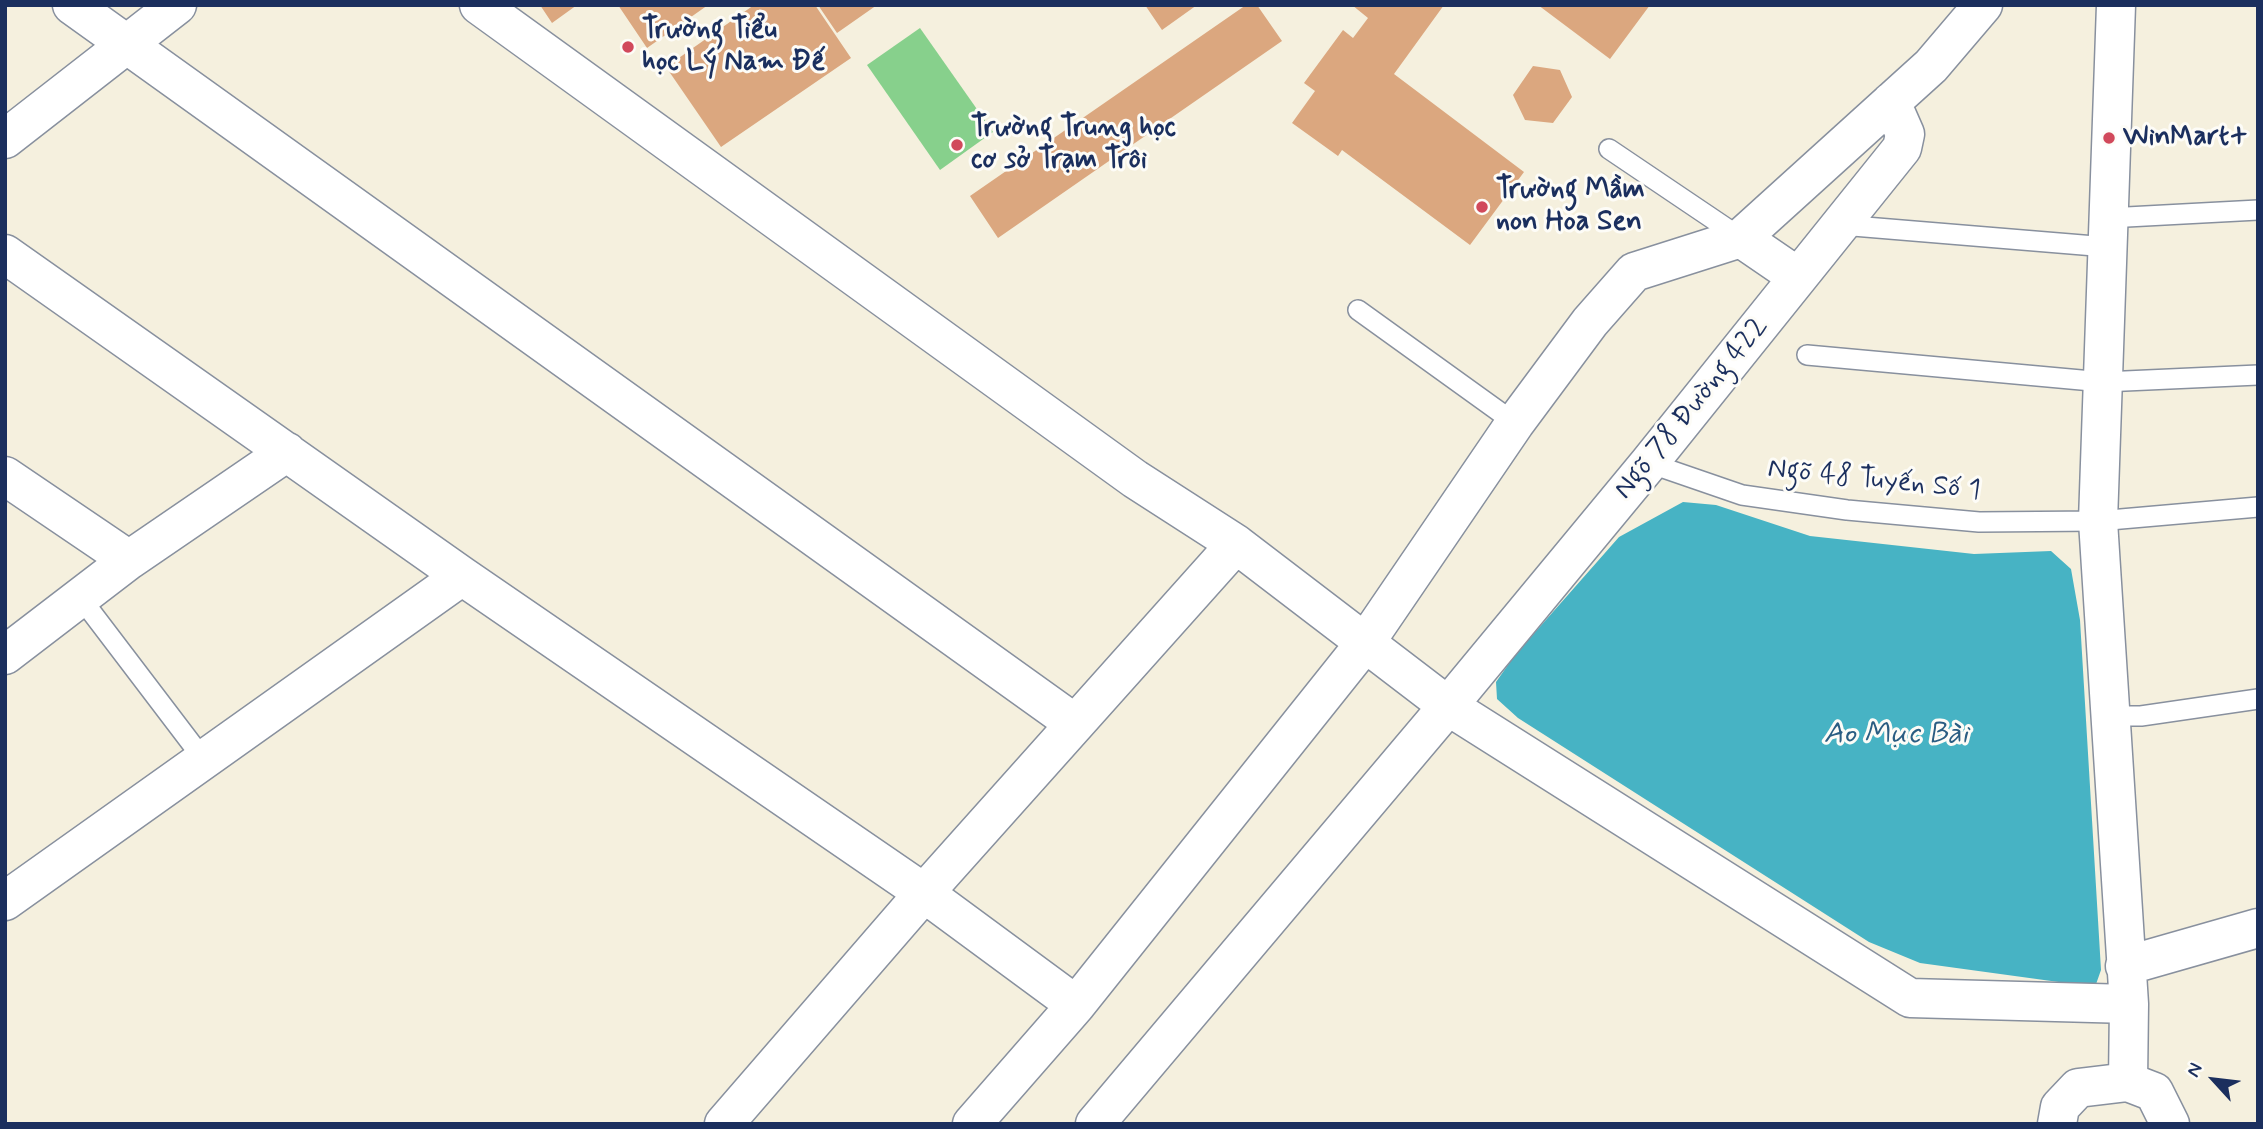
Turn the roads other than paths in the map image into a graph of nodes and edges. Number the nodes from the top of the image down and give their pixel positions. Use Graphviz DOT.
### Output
graph roads {
  1 [pos="72,5"];
  2 [pos="177,5"];
  3 [pos="479,5"];
  4 [pos="1983,5"];
  5 [pos="2116,5"];
  6 [pos="127,44"];
  7 [pos="1891,102"];
  8 [pos="5,139"];
  9 [pos="1609,149"];
  10 [pos="2258,210"];
  11 [pos="1841,225"];
  12 [pos="2108,233"];
  13 [pos="1741,238"];
  14 [pos="5,254"];
  15 [pos="1798,277"];
  16 [pos="1358,310"];
  17 [pos="1807,355"];
  18 [pos="2258,375"];
  19 [pos="2103,382"];
  20 [pos="1515,423"];
  21 [pos="287,452"];
  22 [pos="1648,463"];
  23 [pos="5,476"];
  24 [pos="2258,507"];
  25 [pos="2098,521"];
  26 [pos="1236,544"];
  27 [pos="129,560"];
  28 [pos="462,576"];
  29 [pos="80,597"];
  30 [pos="1365,643"];
  31 [pos="5,654"];
  32 [pos="2258,699"];
  33 [pos="1448,706"];
  34 [pos="2112,716"];
  35 [pos="1074,723"];
  36 [pos="204,760"];
  37 [pos="925,893"];
  38 [pos="5,901"];
  39 [pos="2258,928"];
  40 [pos="2125,966"];
  41 [pos="2129,1004"];
  42 [pos="1076,1005"];
  43 [pos="2128,1083"];
  44 [pos="724,1124"];
  45 [pos="972,1124"];
  46 [pos="1095,1124"];
  47 [pos="2057,1124"];
  48 [pos="2170,1124"];
  1 -- 6 [label="street"];
  2 -- 6 [label="street"];
  3 -- 26 [label="street"];
  4 -- 7 [label="street"];
  5 -- 12 [label="street"];
  6 -- 8 [label="street"];
  6 -- 35 [label="street"];
  7 -- 11 [label="street, Ngõ 78 Đường 422"];
  7 -- 13 [label="street"];
  9 -- 13 [label="lane"];
  10 -- 12 [label="lane"];
  11 -- 12 [label="lane"];
  11 -- 15 [label="street, Ngõ 78 Đường 422"];
  12 -- 19 [label="street"];
  13 -- 15 [label="street"];
  13 -- 20 [label="street"];
  14 -- 21 [label="street"];
  15 -- 22 [label="street, Ngõ 78 Đường 422"];
  16 -- 20 [label="lane"];
  17 -- 19 [label="lane"];
  18 -- 19 [label="lane"];
  19 -- 25 [label="street"];
  20 -- 30 [label="street"];
  21 -- 27 [label="street"];
  21 -- 28 [label="street"];
  22 -- 25 [label="lane, Ngõ 48 Tuyến Số 1"];
  22 -- 33 [label="street, Ngõ 78 Đường 422"];
  23 -- 27 [label="street"];
  24 -- 25 [label="lane, Ngõ 48 Tuyến Số 1"];
  25 -- 34 [label="street"];
  26 -- 30 [label="street"];
  26 -- 35 [label="street"];
  27 -- 29 [label="street"];
  28 -- 36 [label="street"];
  28 -- 37 [label="street"];
  29 -- 31 [label="street"];
  29 -- 36 [label="lane"];
  30 -- 33 [label="street"];
  30 -- 42 [label="street"];
  32 -- 34 [label="lane"];
  33 -- 41 [label="street"];
  33 -- 46 [label="street, Ngõ 78 Đường 422"];
  34 -- 40 [label="street"];
  35 -- 37 [label="street"];
  36 -- 38 [label="street"];
  37 -- 42 [label="street"];
  37 -- 44 [label="street"];
  39 -- 40 [label="street"];
  40 -- 41 [label="street"];
  41 -- 43 [label="street"];
  42 -- 45 [label="street"];
  43 -- 47 [label="street"];
  43 -- 48 [label="street"];
}
